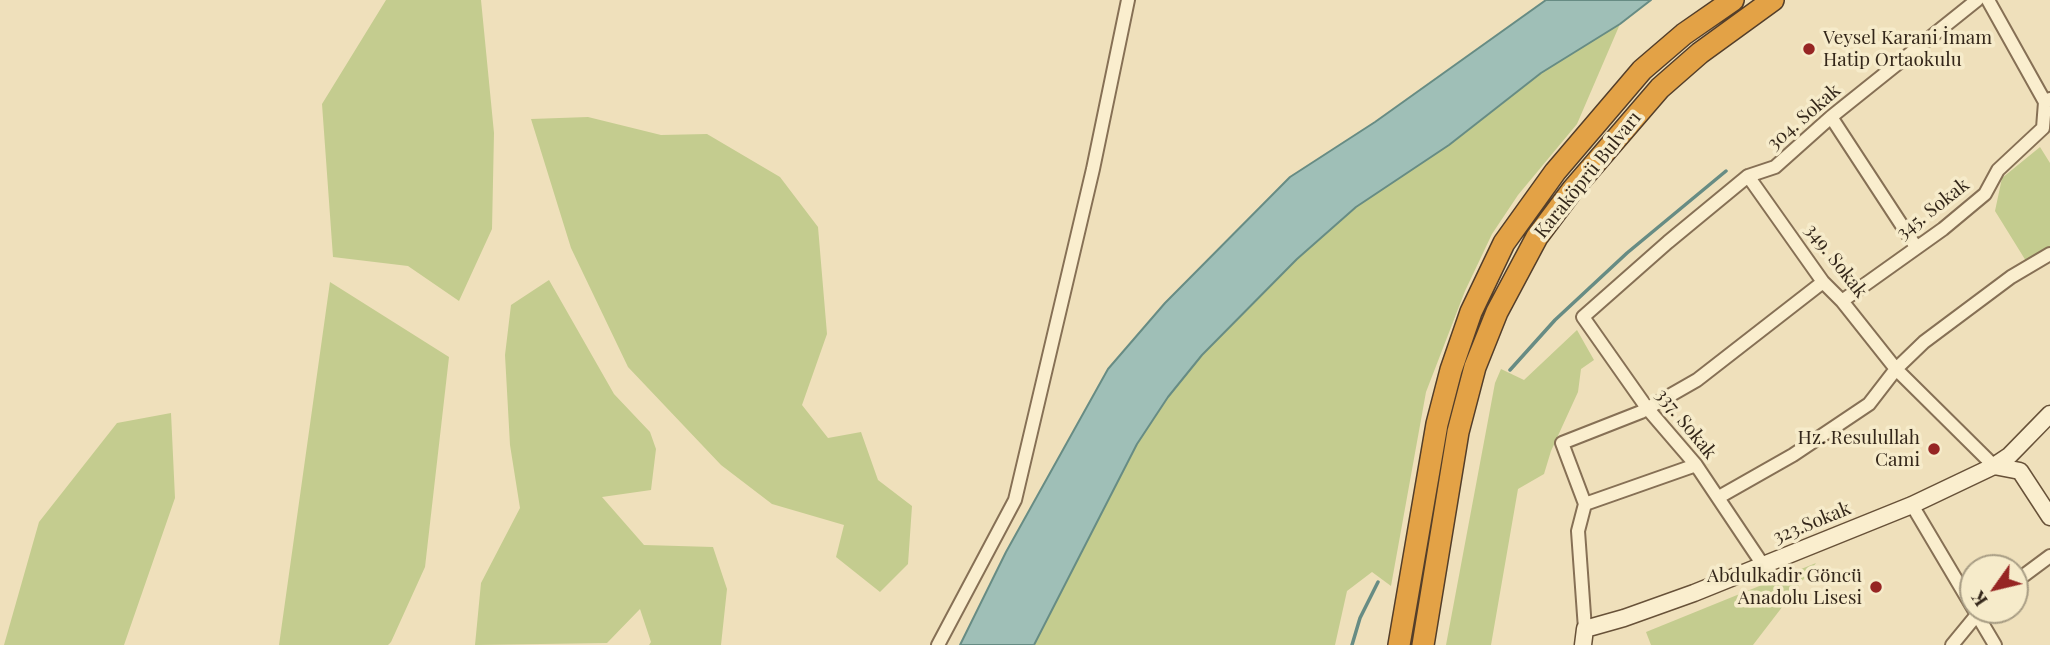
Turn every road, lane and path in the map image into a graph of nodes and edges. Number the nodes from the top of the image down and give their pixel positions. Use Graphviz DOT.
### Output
graph roads {
  1 [pos="1128,0"];
  2 [pos="1732,0"];
  3 [pos="1773,0"];
  4 [pos="1977,0"];
  5 [pos="1988,0"];
  6 [pos="2048,100"];
  7 [pos="1831,117"];
  8 [pos="2047,133"];
  9 [pos="1748,176"];
  10 [pos="1916,247"];
  11 [pos="2050,254"];
  12 [pos="1824,282"];
  13 [pos="1842,301"];
  14 [pos="1590,311"];
  15 [pos="1896,369"];
  16 [pos="1647,408"];
  17 [pos="2050,414"];
  18 [pos="1696,465"];
  19 [pos="1994,466"];
  20 [pos="1719,497"];
  21 [pos="1585,504"];
  22 [pos="1912,505"];
  23 [pos="2050,517"];
  24 [pos="2050,556"];
  25 [pos="1763,565"];
  26 [pos="2029,572"];
  27 [pos="1959,582"];
  28 [pos="1969,624"];
  29 [pos="1984,624"];
  30 [pos="1584,637"];
  31 [pos="938,645"];
  32 [pos="1399,645"];
  33 [pos="1423,645"];
  34 [pos="1951,645"];
  35 [pos="1995,645"];
  1 -- 31 [label="street"];
  2 -- 32 [label="highway, Karaköprü Bulvarı"];
  3 -- 33 [label="highway, Karaköprü Bulvarı"];
  4 -- 7 [label="street, 304. Sokak"];
  5 -- 6 [label="street"];
  6 -- 8 [label="street, 345. Sokak"];
  7 -- 9 [label="street, 304. Sokak"];
  7 -- 10 [label="street"];
  8 -- 10 [label="street, 345. Sokak"];
  9 -- 12 [label="street, 349. Sokak"];
  9 -- 14 [label="street, 304. Sokak"];
  10 -- 13 [label="street, 345. Sokak"];
  11 -- 15 [label="street"];
  12 -- 13 [label="street, 349. Sokak"];
  12 -- 16 [label="street"];
  13 -- 15 [label="street, 349. Sokak"];
  14 -- 16 [label="street, 337. Sokak"];
  15 -- 19 [label="street, 349. Sokak"];
  15 -- 20 [label="street"];
  16 -- 18 [label="street, 337. Sokak"];
  16 -- 21 [label="street"];
  17 -- 19 [label="street, 323.Sokak"];
  18 -- 20 [label="street, 337. Sokak"];
  18 -- 21 [label="street"];
  19 -- 22 [label="street, 323.Sokak"];
  19 -- 23 [label="street"];
  20 -- 25 [label="street, 337. Sokak"];
  21 -- 30 [label="street"];
  22 -- 25 [label="street, 323.Sokak"];
  22 -- 27 [label="street"];
  24 -- 26 [label="street"];
  25 -- 30 [label="street, 323.Sokak"];
  28 -- 34 [label="street"];
  29 -- 35 [label="street"];
}
